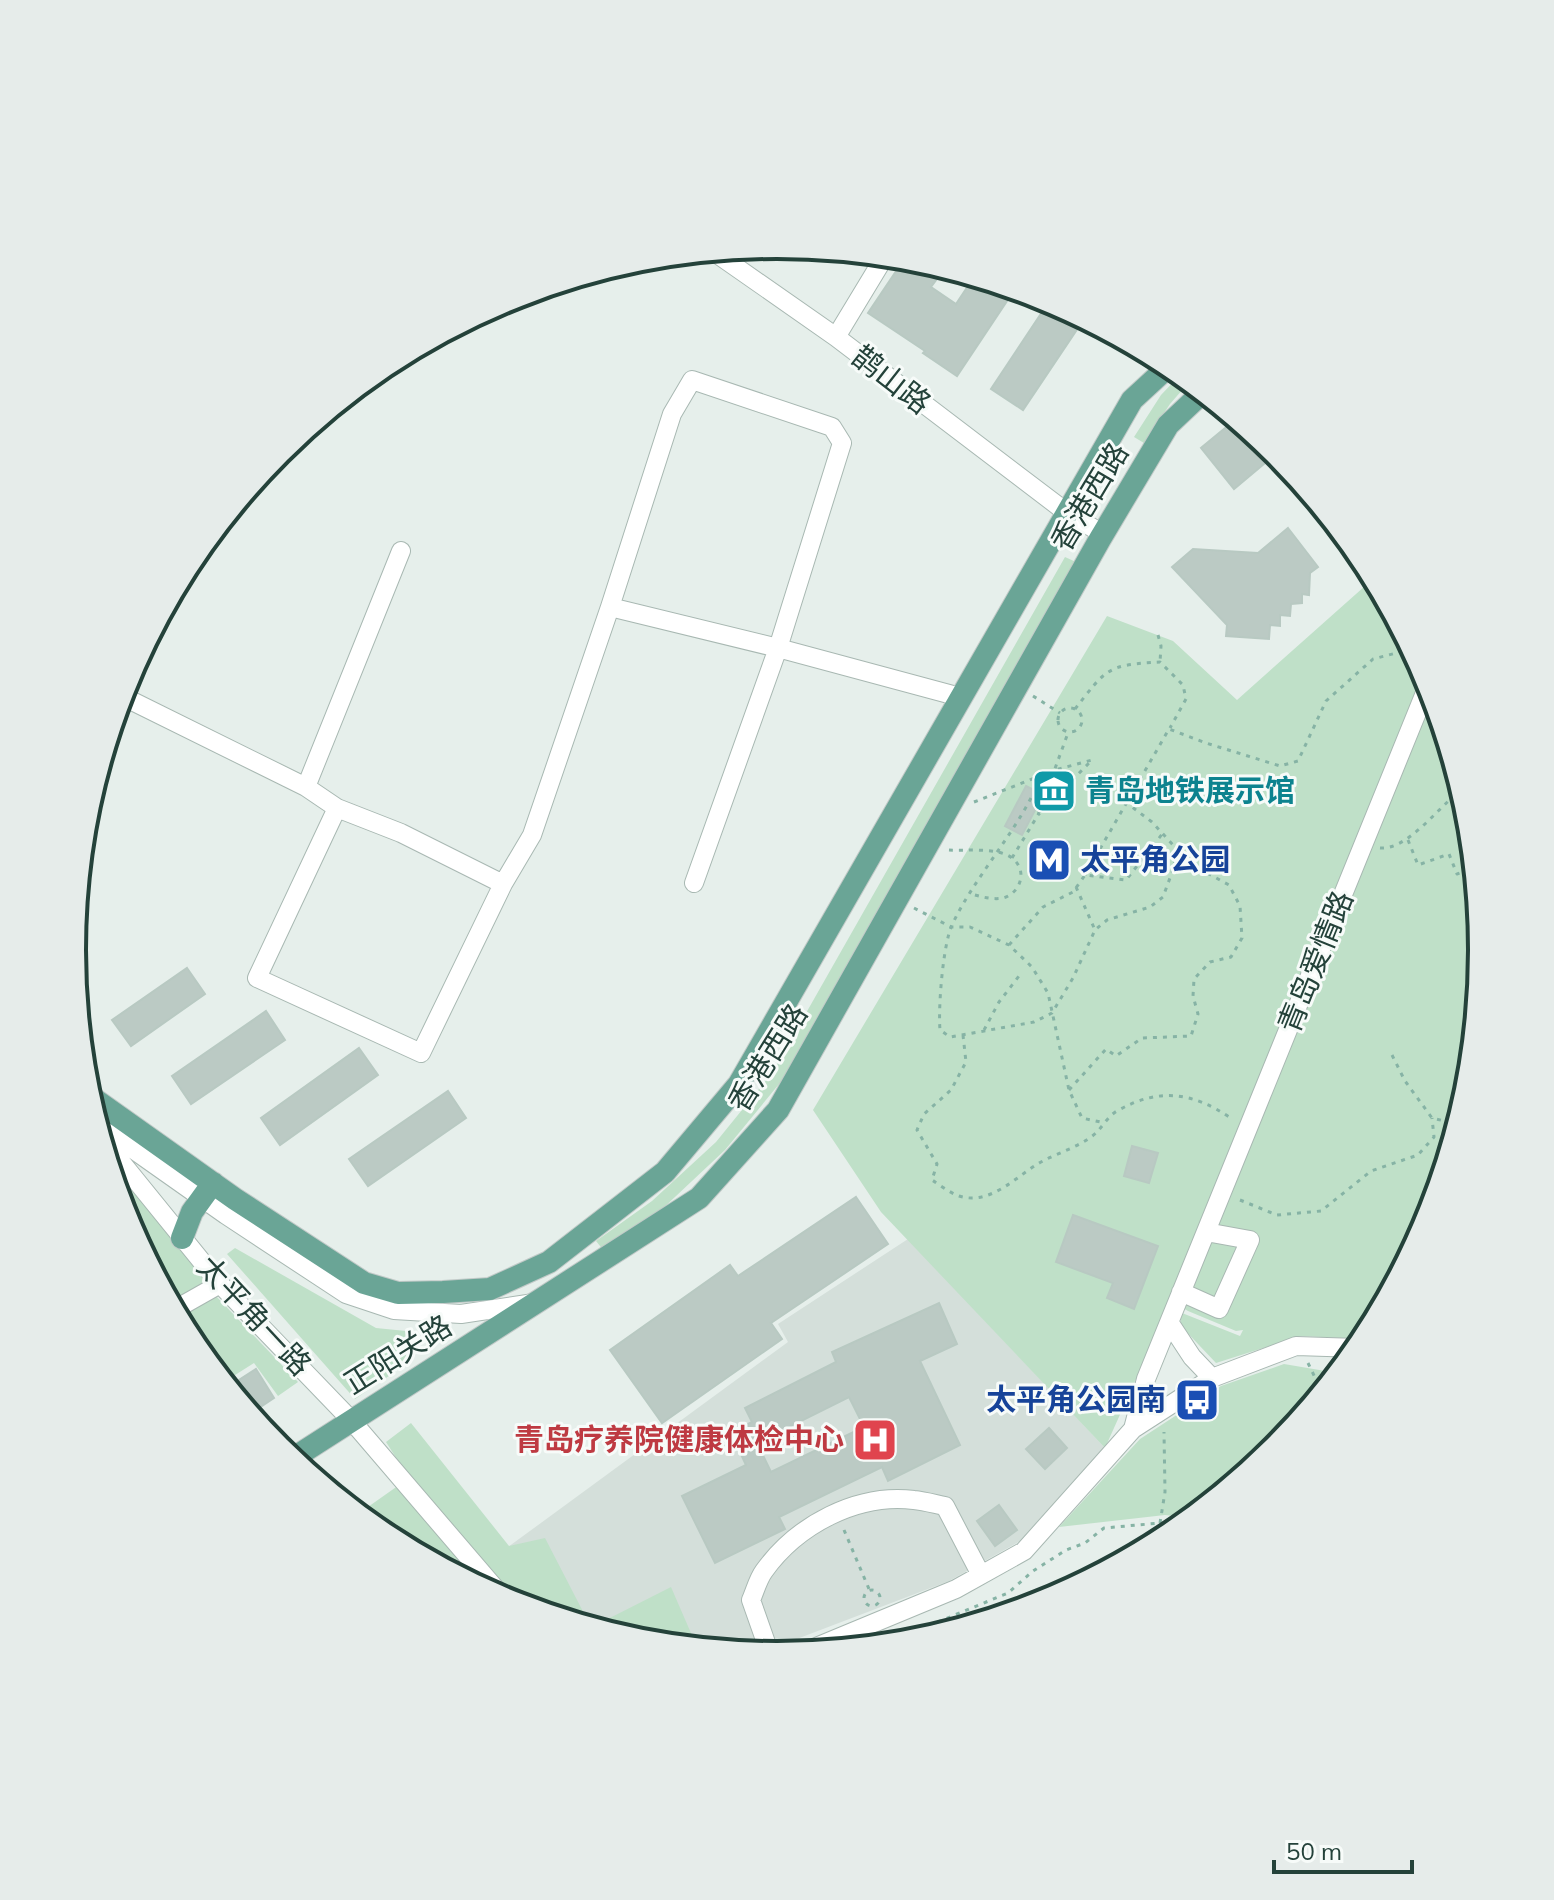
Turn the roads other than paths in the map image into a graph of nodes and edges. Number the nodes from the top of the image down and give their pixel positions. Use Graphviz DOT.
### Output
graph roads {
  1 [pos="727,261"];
  2 [pos="878,267"];
  3 [pos="836,337"];
  4 [pos="1160,374"];
  5 [pos="1195,400"];
  6 [pos="1066,512"];
  7 [pos="1103,534"];
  8 [pos="401,551"];
  9 [pos="610,607"];
  10 [pos="778,648"];
  11 [pos="960,697"];
  12 [pos="133,702"];
  13 [pos="1421,702"];
  14 [pos="306,787"];
  15 [pos="337,808"];
  16 [pos="694,883"];
  17 [pos="503,884"];
  18 [pos="105,1108"];
  19 [pos="111,1132"];
  20 [pos="119,1160"];
  21 [pos="207,1190"];
  22 [pos="1204,1236"];
  23 [pos="182,1238"];
  24 [pos="220,1284"];
  25 [pos="1181,1292"];
  26 [pos="537,1303"];
  27 [pos="184,1304"];
  28 [pos="1169,1322"];
  29 [pos="1342,1347"];
  30 [pos="1212,1378"];
  31 [pos="351,1420"];
  32 [pos="1133,1429"];
  33 [pos="302,1452"];
  34 [pos="981,1575"];
  35 [pos="484,1576"];
  36 [pos="837,1638"];
  37 [pos="765,1641"];
  1 -- 3 [label="street, 鹊山路"];
  2 -- 3 [label="street"];
  3 -- 6 [label="street, 鹊山路"];
  4 -- 6 [label="main road, 香港西路"];
  5 -- 7 [label="main road, 香港西路"];
  6 -- 7 [label="street, 鹊山路"];
  6 -- 11 [label="main road, 香港西路"];
  7 -- 26 [label="main road, 香港西路"];
  8 -- 14 [label="street"];
  9 -- 10 [label="street"];
  9 -- 10 [label="street"];
  9 -- 17 [label="street"];
  10 -- 11 [label="street"];
  10 -- 16 [label="street"];
  11 -- 21 [label="main road, 香港西路"];
  12 -- 14 [label="street"];
  13 -- 22 [label="street, 青岛爱情路"];
  14 -- 15 [label="street"];
  15 -- 17 [label="street"];
  15 -- 17 [label="street"];
  18 -- 21 [label="main road, 香港西路"];
  19 -- 21 [label="street, 香港西路"];
  20 -- 23 [label="street, 太平角一路"];
  21 -- 23 [label="main road"];
  21 -- 26 [label="street, 香港西路"];
  22 -- 25 [label="street, 青岛爱情路"];
  22 -- 25 [label="street"];
  23 -- 24 [label="street, 太平角一路"];
  24 -- 27 [label="street"];
  24 -- 31 [label="street, 太平角一路"];
  25 -- 28 [label="street, 青岛爱情路"];
  26 -- 31 [label="main road, 正阳关路"];
  28 -- 30 [label="street"];
  28 -- 32 [label="street, 青岛爱情路"];
  29 -- 30 [label="street"];
  30 -- 32 [label="street"];
  31 -- 33 [label="main road, 正阳关路"];
  31 -- 35 [label="street, 太平角一路"];
  32 -- 34 [label="street"];
  34 -- 36 [label="street"];
  34 -- 37 [label="street"];
}
